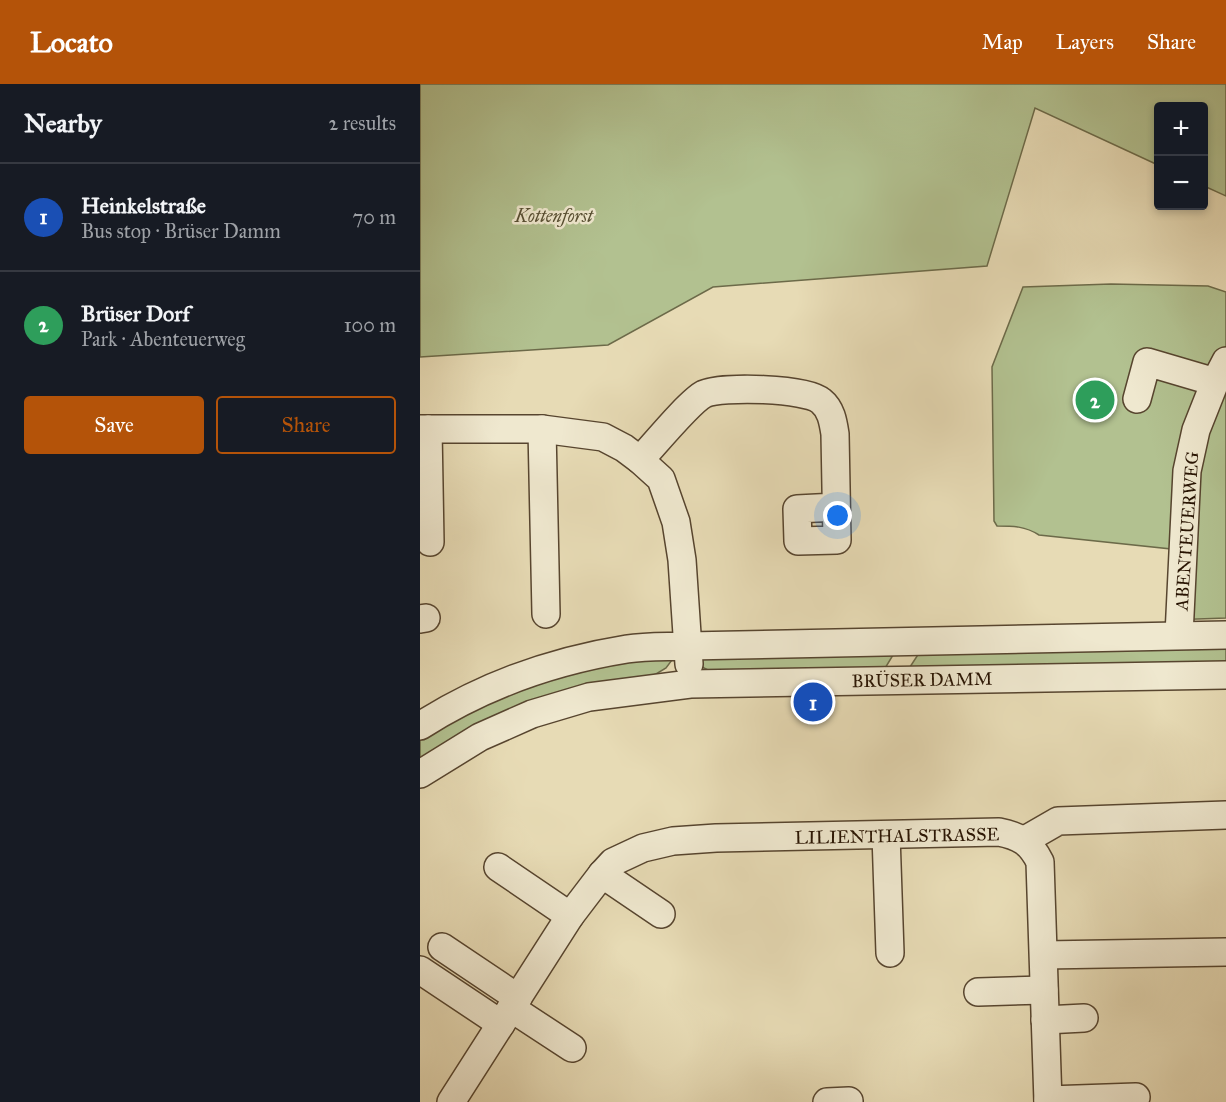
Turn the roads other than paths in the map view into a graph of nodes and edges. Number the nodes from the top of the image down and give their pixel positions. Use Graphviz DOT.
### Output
graph roads {
  1 [pos="1220,372"];
  2 [pos="1137,399"];
  3 [pos="424,429"];
  4 [pos="542,429"];
  5 [pos="640,460"];
  6 [pos="836,507"];
  7 [pos="430,542"];
  8 [pos="546,614"];
  9 [pos="1179,635"];
  10 [pos="1226,635"];
  11 [pos="688,646"];
  12 [pos="1226,675"];
  13 [pos="690,684"];
  14 [pos="420,726"];
  15 [pos="420,774"];
  16 [pos="1226,815"];
  17 [pos="886,836"];
  18 [pos="1025,840"];
  19 [pos="498,867"];
  20 [pos="602,874"];
  21 [pos="662,914"];
  22 [pos="570,916"];
  23 [pos="442,947"];
  24 [pos="1226,952"];
  25 [pos="890,953"];
  26 [pos="1044,955"];
  27 [pos="420,970"];
  28 [pos="1044,990"];
  29 [pos="978,992"];
  30 [pos="510,1010"];
  31 [pos="1084,1018"];
  32 [pos="1045,1020"];
  33 [pos="572,1048"];
  34 [pos="1136,1096"];
  35 [pos="849,1101"];
  36 [pos="1048,1101"];
  37 [pos="451,1102"];
  38 [pos="827,1102"];
  1 -- 2 [label="street"];
  1 -- 9 [label="street, ABENTEUERWEG"];
  3 -- 4 [label="street"];
  3 -- 7 [label="street"];
  4 -- 5 [label="street"];
  4 -- 8 [label="street"];
  5 -- 6 [label="street"];
  5 -- 11 [label="street"];
  9 -- 10 [label="street"];
  9 -- 11 [label="street"];
  11 -- 13 [label="street"];
  11 -- 14 [label="street"];
  12 -- 13 [label="street, BRÜSER DAMM"];
  13 -- 15 [label="street, BRÜSER DAMM"];
  16 -- 18 [label="street"];
  17 -- 18 [label="street, LILIENTHALSTRASSE"];
  17 -- 20 [label="street, LILIENTHALSTRASSE"];
  17 -- 25 [label="street"];
  18 -- 26 [label="street, LILIENTHALSTRASSE"];
  19 -- 22 [label="street"];
  20 -- 21 [label="street"];
  20 -- 22 [label="street, LILIENTHALSTRASSE"];
  22 -- 30 [label="street, LILIENTHALSTRASSE"];
  23 -- 30 [label="street"];
  24 -- 26 [label="street"];
  26 -- 28 [label="street, LILIENTHALSTRASSE"];
  27 -- 30 [label="street"];
  28 -- 29 [label="street"];
  28 -- 32 [label="street, LILIENTHALSTRASSE"];
  30 -- 33 [label="street"];
  30 -- 37 [label="street, LILIENTHALSTRASSE"];
  31 -- 32 [label="street"];
  32 -- 36 [label="street, LILIENTHALSTRASSE"];
  34 -- 36 [label="street, LILIENTHALSTRASSE"];
  35 -- 38 [label="street"];
}
